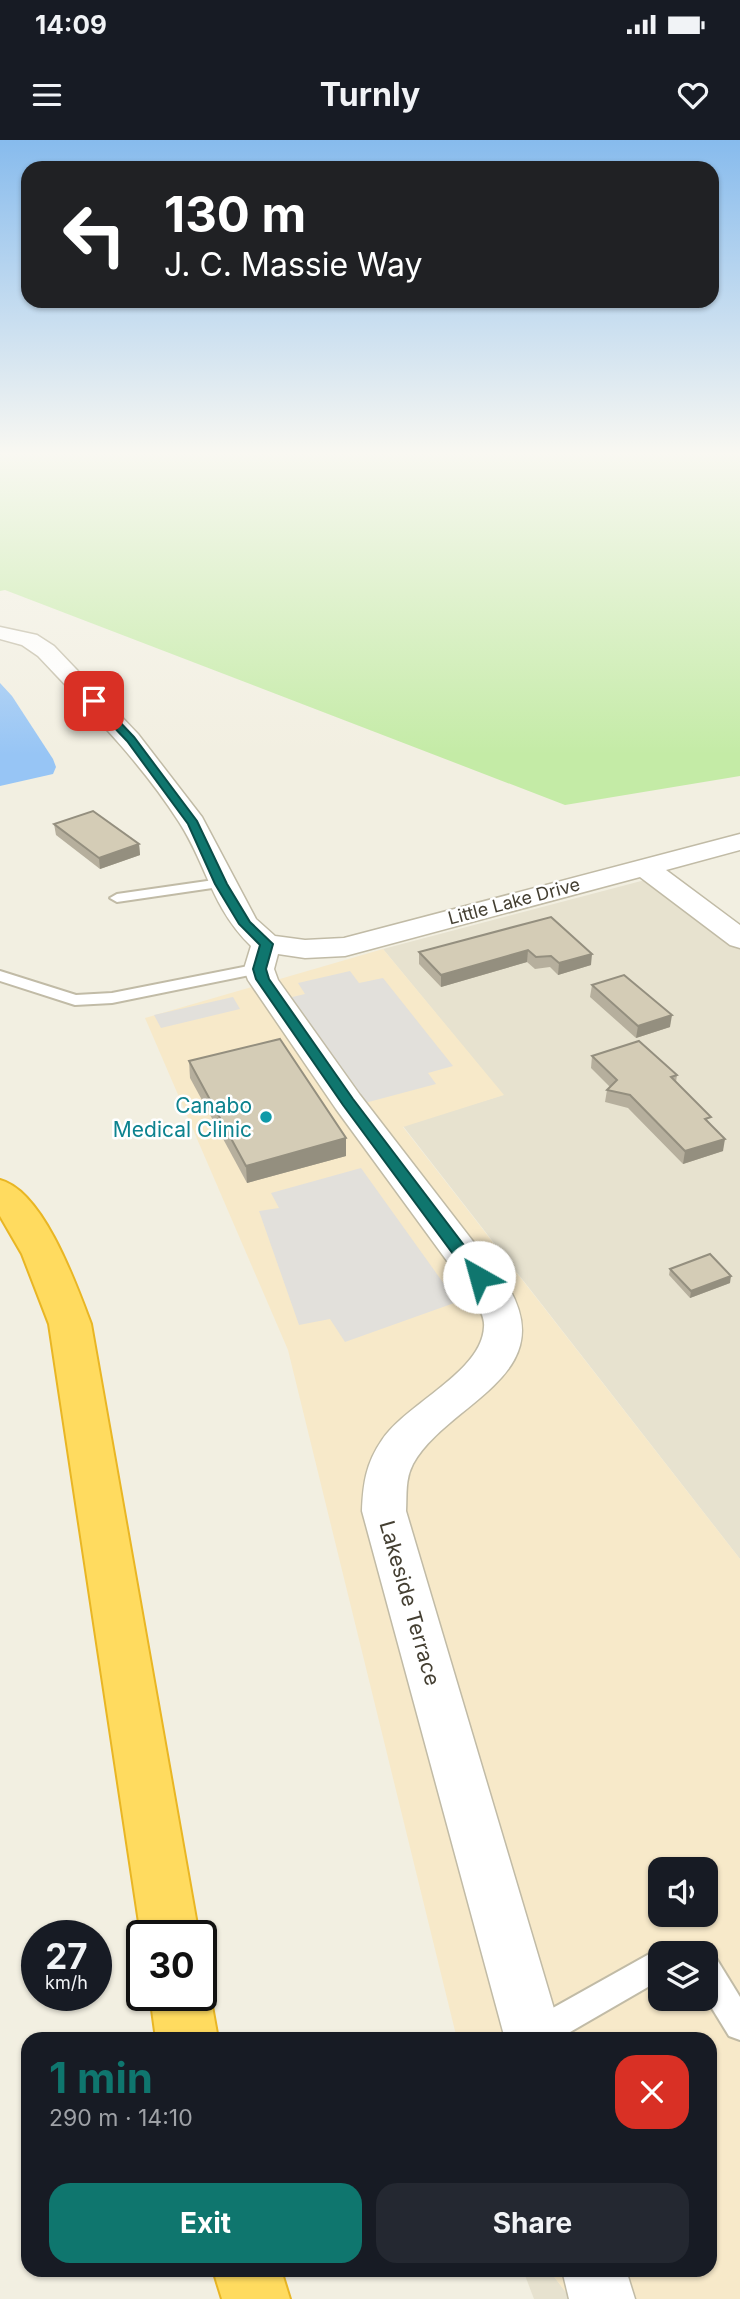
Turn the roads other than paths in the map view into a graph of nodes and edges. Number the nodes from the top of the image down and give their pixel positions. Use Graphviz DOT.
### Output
graph roads {
  1 [pos="0,633"];
  2 [pos="740,842"];
  3 [pos="643,867"];
  4 [pos="221,884"];
  5 [pos="117,898"];
  6 [pos="740,939"];
  7 [pos="263,956"];
  8 [pos="0,976"];
  9 [pos="0,1192"];
  10 [pos="167,1920"];
  11 [pos="648,1970"];
  12 [pos="718,1990"];
  13 [pos="183,2011"];
  14 [pos="740,2025"];
  15 [pos="186,2032"];
  16 [pos="532,2032"];
  17 [pos="544,2032"];
  18 [pos="249,2277"];
  19 [pos="596,2277"];
  20 [pos="256,2299"];
  21 [pos="602,2299"];
  1 -- 4 [label="street, Lakeside Terrace"];
  2 -- 3 [label="street, Little Lake Drive"];
  3 -- 6 [label="street"];
  3 -- 7 [label="street, Little Lake Drive"];
  4 -- 5 [label="lane"];
  4 -- 7 [label="street, Lakeside Terrace"];
  7 -- 8 [label="lane"];
  7 -- 16 [label="street, Lakeside Terrace"];
  9 -- 10 [label="highway"];
  11 -- 17 [label="lane"];
  12 -- 14 [label="lane"];
  13 -- 15 [label="highway"];
  18 -- 20 [label="highway"];
  19 -- 21 [label="street"];
}
